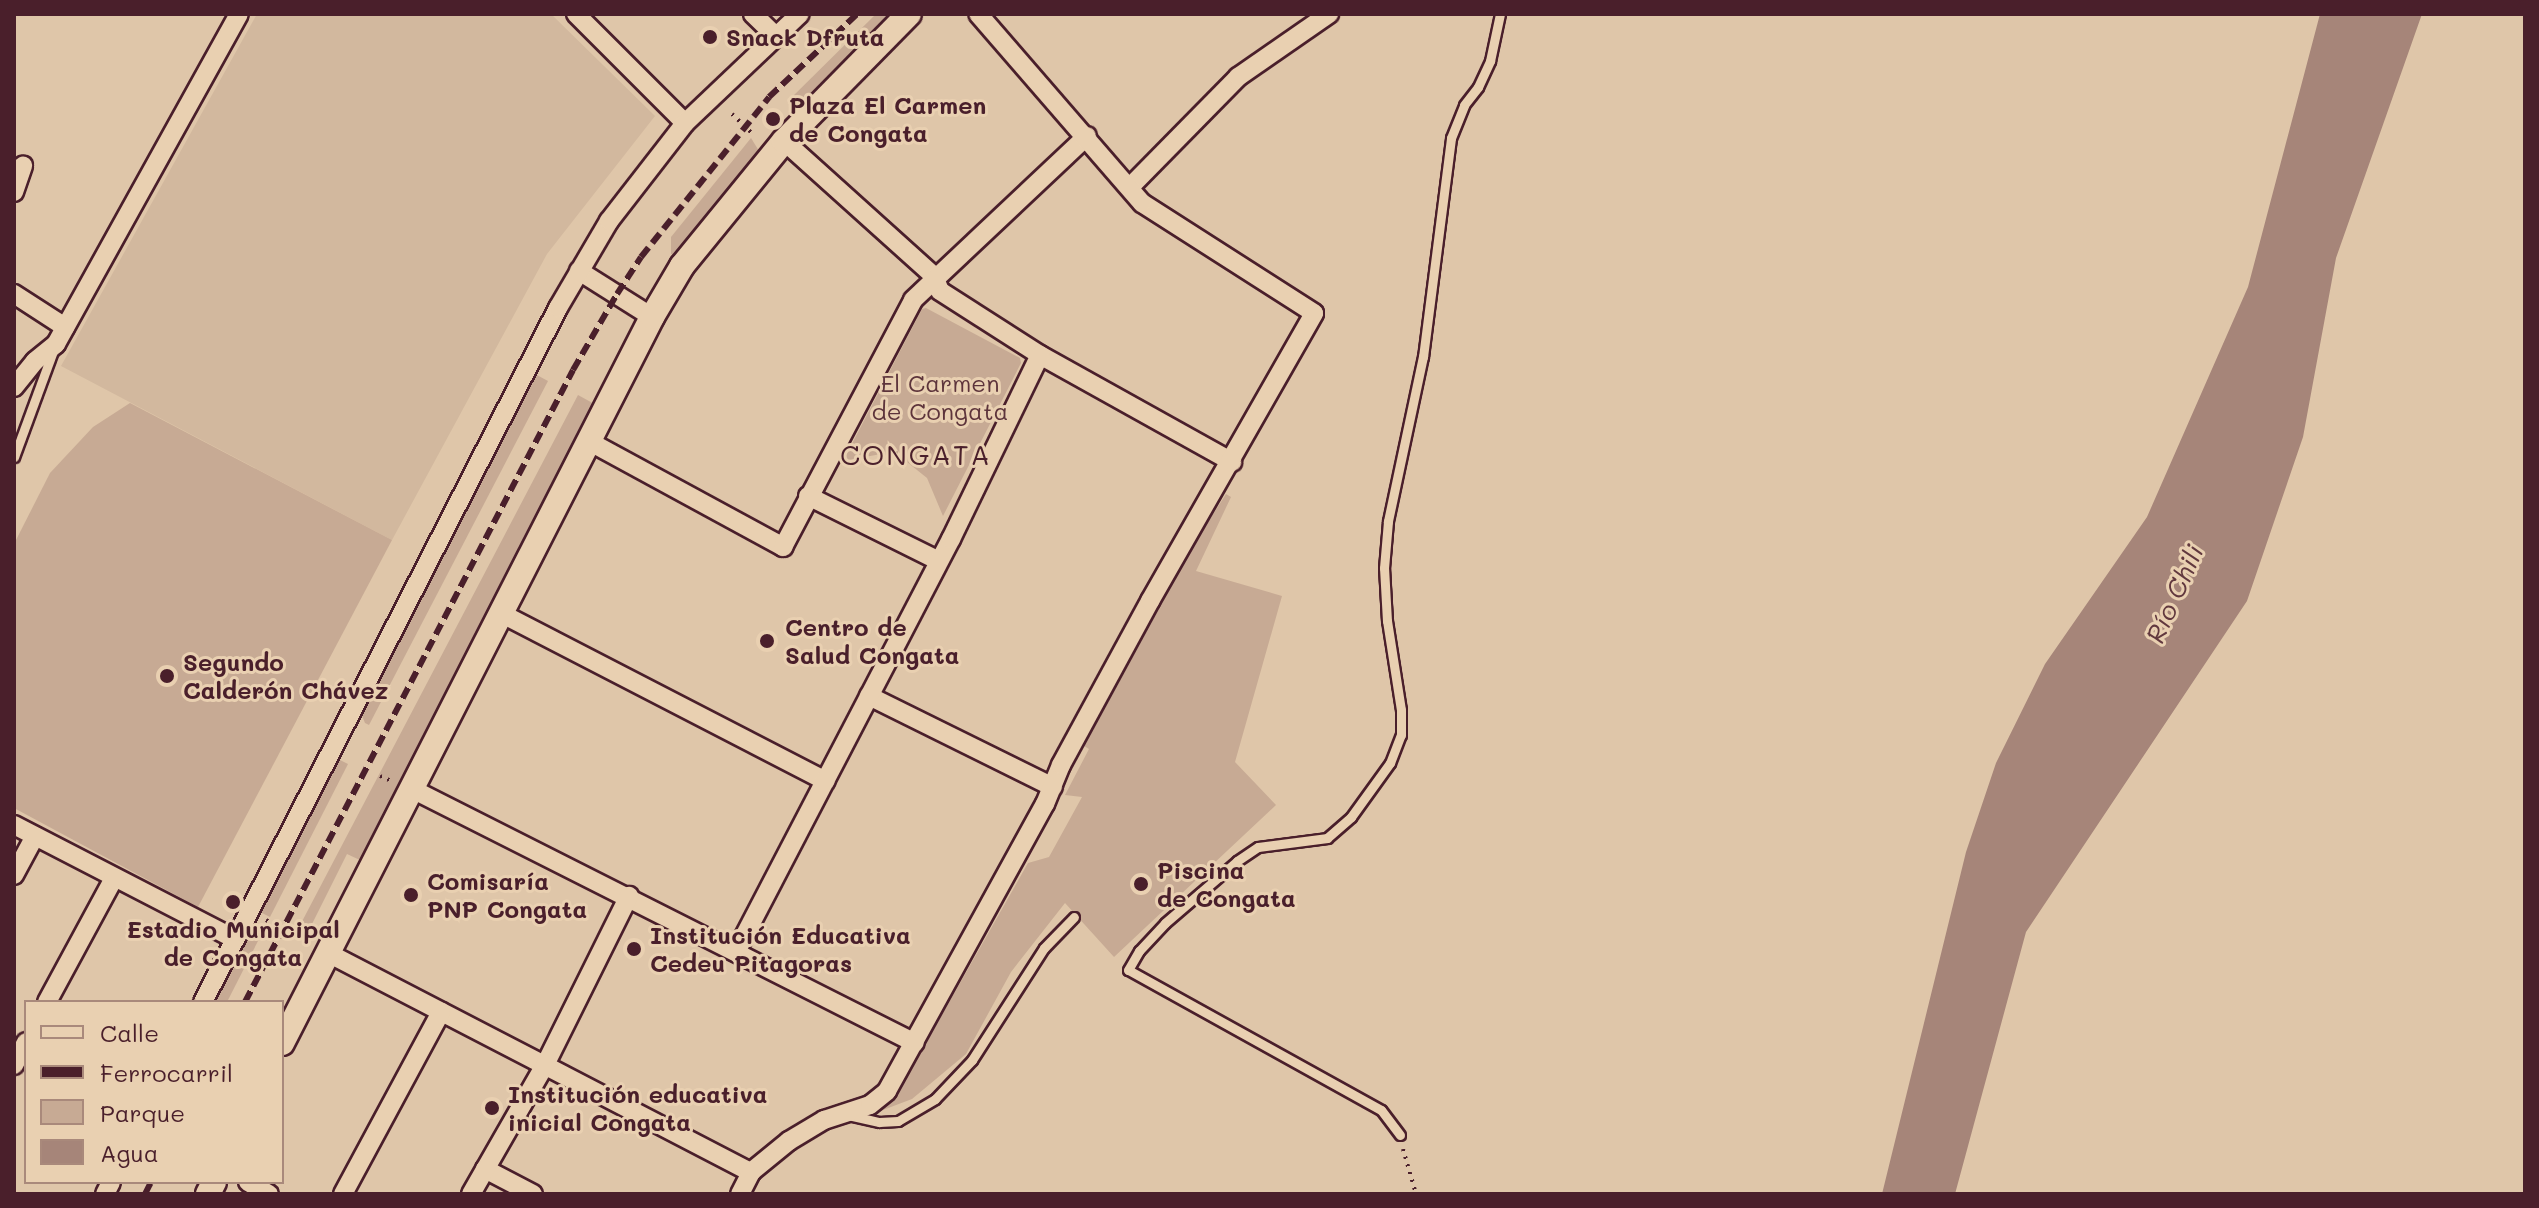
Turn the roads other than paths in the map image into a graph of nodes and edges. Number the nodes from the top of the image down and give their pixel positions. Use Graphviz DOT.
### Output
graph roads {
  1 [pos="239,14"];
  2 [pos="576,14"];
  3 [pos="753,14"];
  4 [pos="800,14"];
  5 [pos="909,14"];
  6 [pos="978,14"];
  7 [pos="1329,14"];
  8 [pos="1500,14"];
  9 [pos="777,37"];
  10 [pos="685,123"];
  11 [pos="1087,136"];
  12 [pos="784,141"];
  13 [pos="23,166"];
  14 [pos="1131,186"];
  15 [pos="14,192"];
  16 [pos="579,271"];
  17 [pos="934,276"];
  18 [pos="14,294"];
  19 [pos="652,317"];
  20 [pos="61,335"];
  21 [pos="1040,355"];
  22 [pos="14,387"];
  23 [pos="590,442"];
  24 [pos="14,457"];
  25 [pos="1232,462"];
  26 [pos="808,496"];
  27 [pos="939,561"];
  28 [pos="502,614"];
  29 [pos="869,696"];
  30 [pos="825,781"];
  31 [pos="402,785"];
  32 [pos="1053,787"];
  33 [pos="14,825"];
  34 [pos="35,836"];
  35 [pos="14,875"];
  36 [pos="114,878"];
  37 [pos="629,896"];
  38 [pos="1074,917"];
  39 [pos="235,939"];
  40 [pos="316,947"];
  41 [pos="736,952"];
  42 [pos="48,1000"];
  43 [pos="204,1000"];
  44 [pos="441,1012"];
  45 [pos="284,1037"];
  46 [pos="915,1043"];
  47 [pos="545,1065"];
  48 [pos="848,1115"];
  49 [pos="1400,1135"];
  50 [pos="485,1169"];
  51 [pos="751,1172"];
  52 [pos="252,1184"];
  53 [pos="269,1194"];
  54 [pos="343,1194"];
  55 [pos="471,1194"];
  56 [pos="533,1194"];
  57 [pos="740,1194"];
  1 -- 20 [label="street"];
  2 -- 10 [label="street"];
  3 -- 9 [label="street"];
  4 -- 9 [label="street"];
  5 -- 12 [label="street"];
  6 -- 11 [label="street"];
  7 -- 14 [label="street"];
  8 -- 49 [label="lane"];
  9 -- 10 [label="street"];
  10 -- 16 [label="street"];
  11 -- 14 [label="street"];
  11 -- 17 [label="street"];
  12 -- 17 [label="street"];
  12 -- 19 [label="street"];
  13 -- 15 [label="street"];
  14 -- 25 [label="street"];
  16 -- 19 [label="street"];
  16 -- 39 [label="street"];
  17 -- 21 [label="street"];
  17 -- 26 [label="street"];
  18 -- 20 [label="street"];
  19 -- 23 [label="street"];
  20 -- 22 [label="street"];
  20 -- 24 [label="lane"];
  21 -- 25 [label="street"];
  21 -- 27 [label="street"];
  23 -- 26 [label="street"];
  23 -- 28 [label="street"];
  25 -- 32 [label="street"];
  26 -- 27 [label="street"];
  27 -- 29 [label="street"];
  28 -- 30 [label="street"];
  28 -- 31 [label="street"];
  29 -- 30 [label="street"];
  29 -- 32 [label="street"];
  30 -- 41 [label="street"];
  31 -- 37 [label="street"];
  31 -- 40 [label="street"];
  32 -- 46 [label="street"];
  33 -- 34 [label="street"];
  34 -- 35 [label="street"];
  34 -- 36 [label="street"];
  36 -- 39 [label="street"];
  36 -- 42 [label="street"];
  37 -- 41 [label="street"];
  37 -- 47 [label="street"];
  38 -- 48 [label="lane"];
  39 -- 43 [label="street"];
  40 -- 44 [label="street"];
  40 -- 45 [label="street"];
  41 -- 46 [label="street"];
  44 -- 47 [label="street"];
  44 -- 54 [label="street"];
  46 -- 48 [label="street"];
  47 -- 50 [label="street"];
  47 -- 51 [label="street"];
  48 -- 51 [label="street"];
  50 -- 55 [label="street"];
  50 -- 56 [label="street"];
  51 -- 57 [label="street"];
  52 -- 53 [label="street"];
}
